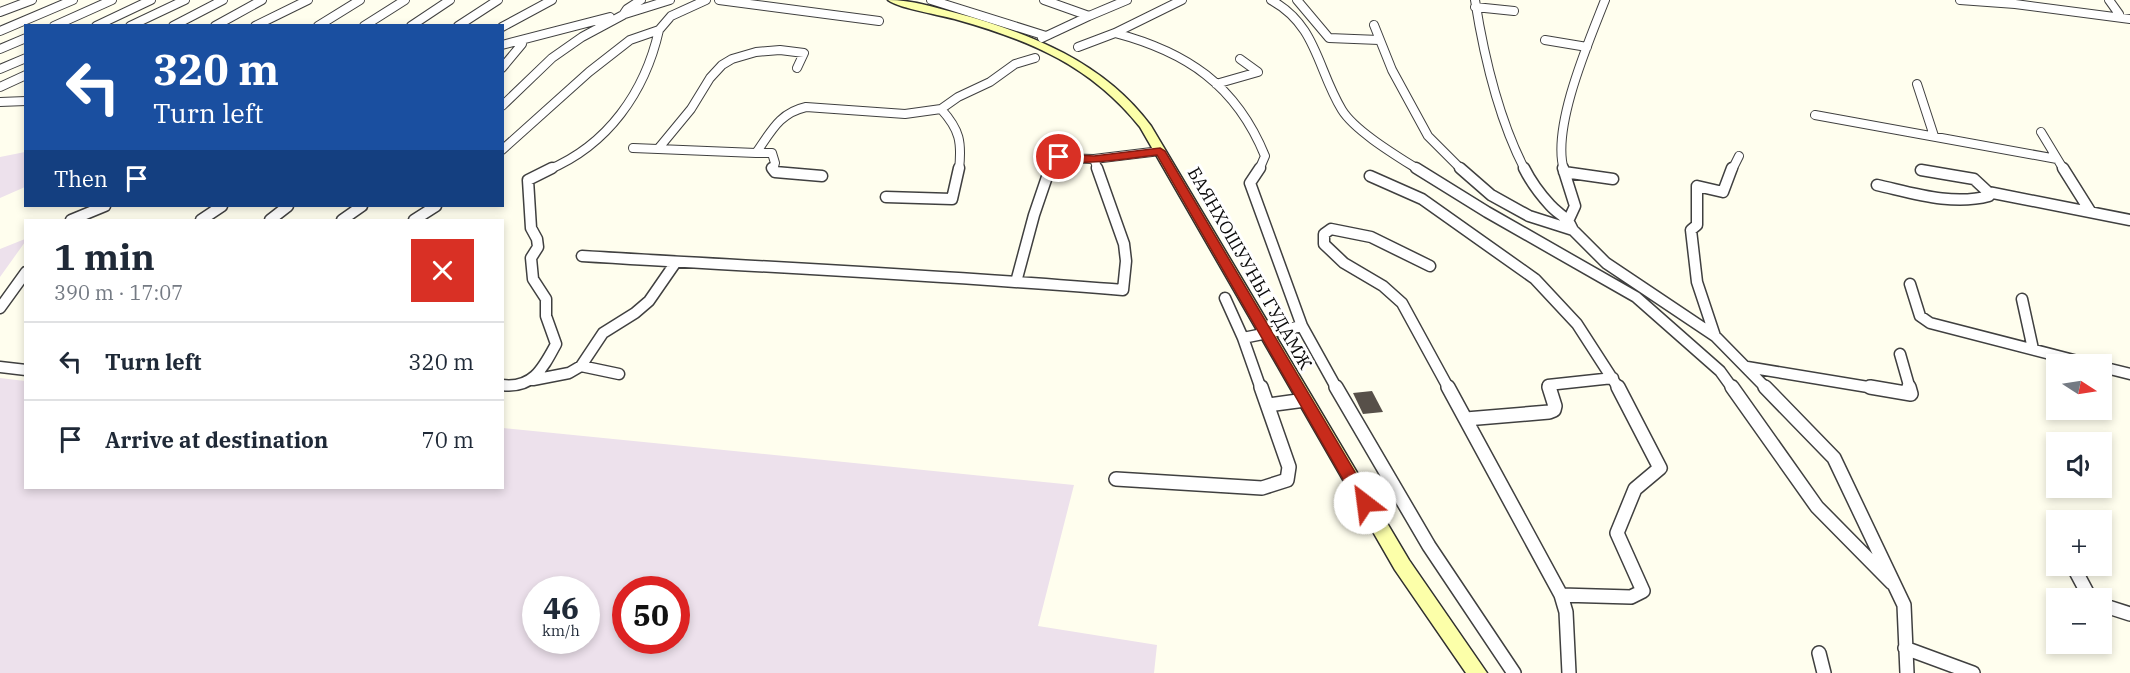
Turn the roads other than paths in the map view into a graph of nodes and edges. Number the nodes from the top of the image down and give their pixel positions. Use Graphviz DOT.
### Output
graph roads {
  1 [pos="32,0"];
  2 [pos="73,0"];
  3 [pos="112,0"];
  4 [pos="151,0"];
  5 [pos="185,0"];
  6 [pos="223,0"];
  7 [pos="262,0"];
  8 [pos="308,0"];
  9 [pos="360,0"];
  10 [pos="405,0"];
  11 [pos="450,0"];
  12 [pos="498,0"];
  13 [pos="552,0"];
  14 [pos="641,0"];
  15 [pos="670,0"];
  16 [pos="706,0"];
  17 [pos="719,0"];
  18 [pos="893,0"];
  19 [pos="932,0"];
  20 [pos="1044,0"];
  21 [pos="1127,0"];
  22 [pos="1182,0"];
  23 [pos="1271,0"];
  24 [pos="1297,0"];
  25 [pos="1605,0"];
  26 [pos="1960,0"];
  27 [pos="2109,0"];
  28 [pos="1475,3"];
  29 [pos="1284,8"];
  30 [pos="0,12"];
  31 [pos="1514,12"];
  32 [pos="2091,13"];
  33 [pos="2119,14"];
  34 [pos="623,15"];
  35 [pos="1310,15"];
  36 [pos="1089,16"];
  37 [pos="2130,18"];
  38 [pos="879,21"];
  39 [pos="58,24"];
  40 [pos="100,24"];
  41 [pos="134,24"];
  42 [pos="177,24"];
  43 [pos="219,24"];
  44 [pos="259,24"];
  45 [pos="321,24"];
  46 [pos="367,24"];
  47 [pos="414,24"];
  48 [pos="461,24"];
  49 [pos="1374,25"];
  50 [pos="504,26"];
  51 [pos="658,30"];
  52 [pos="0,32"];
  53 [pos="1115,33"];
  54 [pos="24,39"];
  55 [pos="522,40"];
  56 [pos="1378,40"];
  57 [pos="1545,40"];
  58 [pos="504,44"];
  59 [pos="1038,46"];
  60 [pos="1587,46"];
  61 [pos="1078,48"];
  62 [pos="0,49"];
  63 [pos="24,59"];
  64 [pos="1240,59"];
  65 [pos="504,66"];
  66 [pos="797,68"];
  67 [pos="0,69"];
  68 [pos="24,76"];
  69 [pos="1216,84"];
  70 [pos="1917,84"];
  71 [pos="0,87"];
  72 [pos="24,101"];
  73 [pos="0,102"];
  74 [pos="504,104"];
  75 [pos="941,109"];
  76 [pos="1815,115"];
  77 [pos="2041,132"];
  78 [pos="1934,136"];
  79 [pos="504,148"];
  80 [pos="633,148"];
  81 [pos="658,149"];
  82 [pos="1160,151"];
  83 [pos="756,153"];
  84 [pos="1739,156"];
  85 [pos="1094,159"];
  86 [pos="2058,159"];
  87 [pos="1921,170"];
  88 [pos="1564,172"];
  89 [pos="822,176"];
  90 [pos="1370,176"];
  91 [pos="1613,179"];
  92 [pos="1877,185"];
  93 [pos="1988,192"];
  94 [pos="886,197"];
  95 [pos="103,207"];
  96 [pos="220,207"];
  97 [pos="287,207"];
  98 [pos="361,207"];
  99 [pos="434,207"];
  100 [pos="2090,211"];
  101 [pos="73,219"];
  102 [pos="202,219"];
  103 [pos="271,219"];
  104 [pos="343,219"];
  105 [pos="416,219"];
  106 [pos="1569,219"];
  107 [pos="2130,219"];
  108 [pos="1573,230"];
  109 [pos="582,256"];
  110 [pos="676,262"];
  111 [pos="1430,266"];
  112 [pos="24,275"];
  113 [pos="1016,282"];
  114 [pos="1910,284"];
  115 [pos="1225,298"];
  116 [pos="2022,299"];
  117 [pos="0,308"];
  118 [pos="1302,326"];
  119 [pos="1266,335"];
  120 [pos="1715,336"];
  121 [pos="1243,338"];
  122 [pos="2033,349"];
  123 [pos="1900,354"];
  124 [pos="2052,354"];
  125 [pos="581,366"];
  126 [pos="0,367"];
  127 [pos="1746,367"];
  128 [pos="24,370"];
  129 [pos="2112,370"];
  130 [pos="619,374"];
  131 [pos="2130,374"];
  132 [pos="1613,378"];
  133 [pos="530,381"];
  134 [pos="504,385"];
  135 [pos="1305,400"];
  136 [pos="1268,405"];
  137 [pos="1466,419"];
  138 [pos="1116,479"];
  139 [pos="1894,585"];
  140 [pos="1561,595"];
  141 [pos="2112,608"];
  142 [pos="2130,614"];
  143 [pos="1905,648"];
  144 [pos="1819,653"];
  145 [pos="1477,673"];
  146 [pos="1514,673"];
  147 [pos="1569,673"];
  148 [pos="1824,673"];
  149 [pos="1907,673"];
  150 [pos="1973,673"];
  1 -- 30 [label="street"];
  2 -- 52 [label="street"];
  3 -- 39 [label="street"];
  4 -- 40 [label="street"];
  5 -- 41 [label="street"];
  6 -- 42 [label="street"];
  7 -- 43 [label="street"];
  8 -- 44 [label="street"];
  9 -- 45 [label="street"];
  10 -- 46 [label="street"];
  11 -- 47 [label="street"];
  12 -- 48 [label="street"];
  13 -- 50 [label="street"];
  14 -- 34 [label="street"];
  15 -- 34 [label="street"];
  16 -- 51 [label="street"];
  17 -- 38 [label="street"];
  18 -- 59 [label="main road, БАЯНХОШУУНЫ ГУДАМЖ"];
  19 -- 59 [label="street"];
  20 -- 36 [label="street"];
  21 -- 36 [label="street"];
  22 -- 53 [label="street"];
  23 -- 29 [label="street"];
  24 -- 35 [label="street"];
  25 -- 60 [label="street"];
  26 -- 32 [label="street"];
  27 -- 33 [label="street"];
  28 -- 31 [label="street"];
  28 -- 106 [label="street"];
  29 -- 35 [label="street"];
  29 -- 139 [label="street"];
  32 -- 33 [label="street"];
  32 -- 37 [label="street"];
  33 -- 37 [label="street"];
  34 -- 55 [label="street"];
  34 -- 74 [label="street"];
  35 -- 56 [label="street"];
  36 -- 59 [label="street"];
  49 -- 56 [label="street"];
  51 -- 79 [label="street"];
  51 -- 133 [label="street"];
  53 -- 61 [label="street"];
  53 -- 69 [label="street"];
  54 -- 62 [label="street"];
  55 -- 58 [label="street"];
  55 -- 65 [label="street"];
  56 -- 108 [label="street"];
  57 -- 60 [label="street"];
  59 -- 75 [label="street"];
  59 -- 82 [label="main road, БАЯНХОШУУНЫ ГУДАМЖ"];
  60 -- 88 [label="street"];
  63 -- 67 [label="street"];
  64 -- 69 [label="street"];
  66 -- 81 [label="street"];
  68 -- 71 [label="street"];
  69 -- 118 [label="street"];
  70 -- 78 [label="street"];
  72 -- 73 [label="street"];
  75 -- 83 [label="street"];
  75 -- 94 [label="street"];
  76 -- 78 [label="street"];
  77 -- 86 [label="street"];
  78 -- 86 [label="street"];
  80 -- 81 [label="street"];
  81 -- 83 [label="street"];
  82 -- 85 [label="street"];
  82 -- 119 [label="main road, БАЯНХОШУУНЫ ГУДАМЖ"];
  83 -- 89 [label="street"];
  84 -- 120 [label="street"];
  85 -- 113 [label="street"];
  85 -- 113 [label="street"];
  86 -- 100 [label="street"];
  87 -- 93 [label="street"];
  88 -- 91 [label="street"];
  88 -- 106 [label="street"];
  90 -- 132 [label="street"];
  92 -- 93 [label="street"];
  93 -- 100 [label="street"];
  95 -- 101 [label="street"];
  96 -- 102 [label="street"];
  97 -- 103 [label="street"];
  98 -- 104 [label="street"];
  99 -- 105 [label="street"];
  100 -- 107 [label="street"];
  106 -- 108 [label="street"];
  108 -- 120 [label="street"];
  109 -- 110 [label="street"];
  110 -- 113 [label="street"];
  110 -- 125 [label="street"];
  111 -- 137 [label="street"];
  112 -- 117 [label="street"];
  114 -- 122 [label="street"];
  115 -- 121 [label="street"];
  116 -- 122 [label="street"];
  118 -- 119 [label="street"];
  118 -- 146 [label="street"];
  119 -- 121 [label="street"];
  119 -- 135 [label="main road, БАЯНХОШУУНЫ ГУДАМЖ"];
  120 -- 127 [label="street"];
  121 -- 136 [label="street"];
  122 -- 124 [label="street"];
  123 -- 127 [label="street"];
  125 -- 130 [label="street"];
  125 -- 133 [label="street"];
  126 -- 128 [label="street"];
  127 -- 139 [label="street"];
  129 -- 131 [label="street"];
  132 -- 137 [label="street"];
  132 -- 140 [label="street"];
  133 -- 134 [label="street"];
  135 -- 136 [label="street"];
  135 -- 145 [label="main road, БАЯНХОШУУНЫ ГУДАМЖ"];
  136 -- 138 [label="street"];
  137 -- 140 [label="street"];
  139 -- 143 [label="street"];
  140 -- 147 [label="street"];
  141 -- 142 [label="street"];
  143 -- 149 [label="street"];
  143 -- 150 [label="street"];
  144 -- 148 [label="street"];
}
